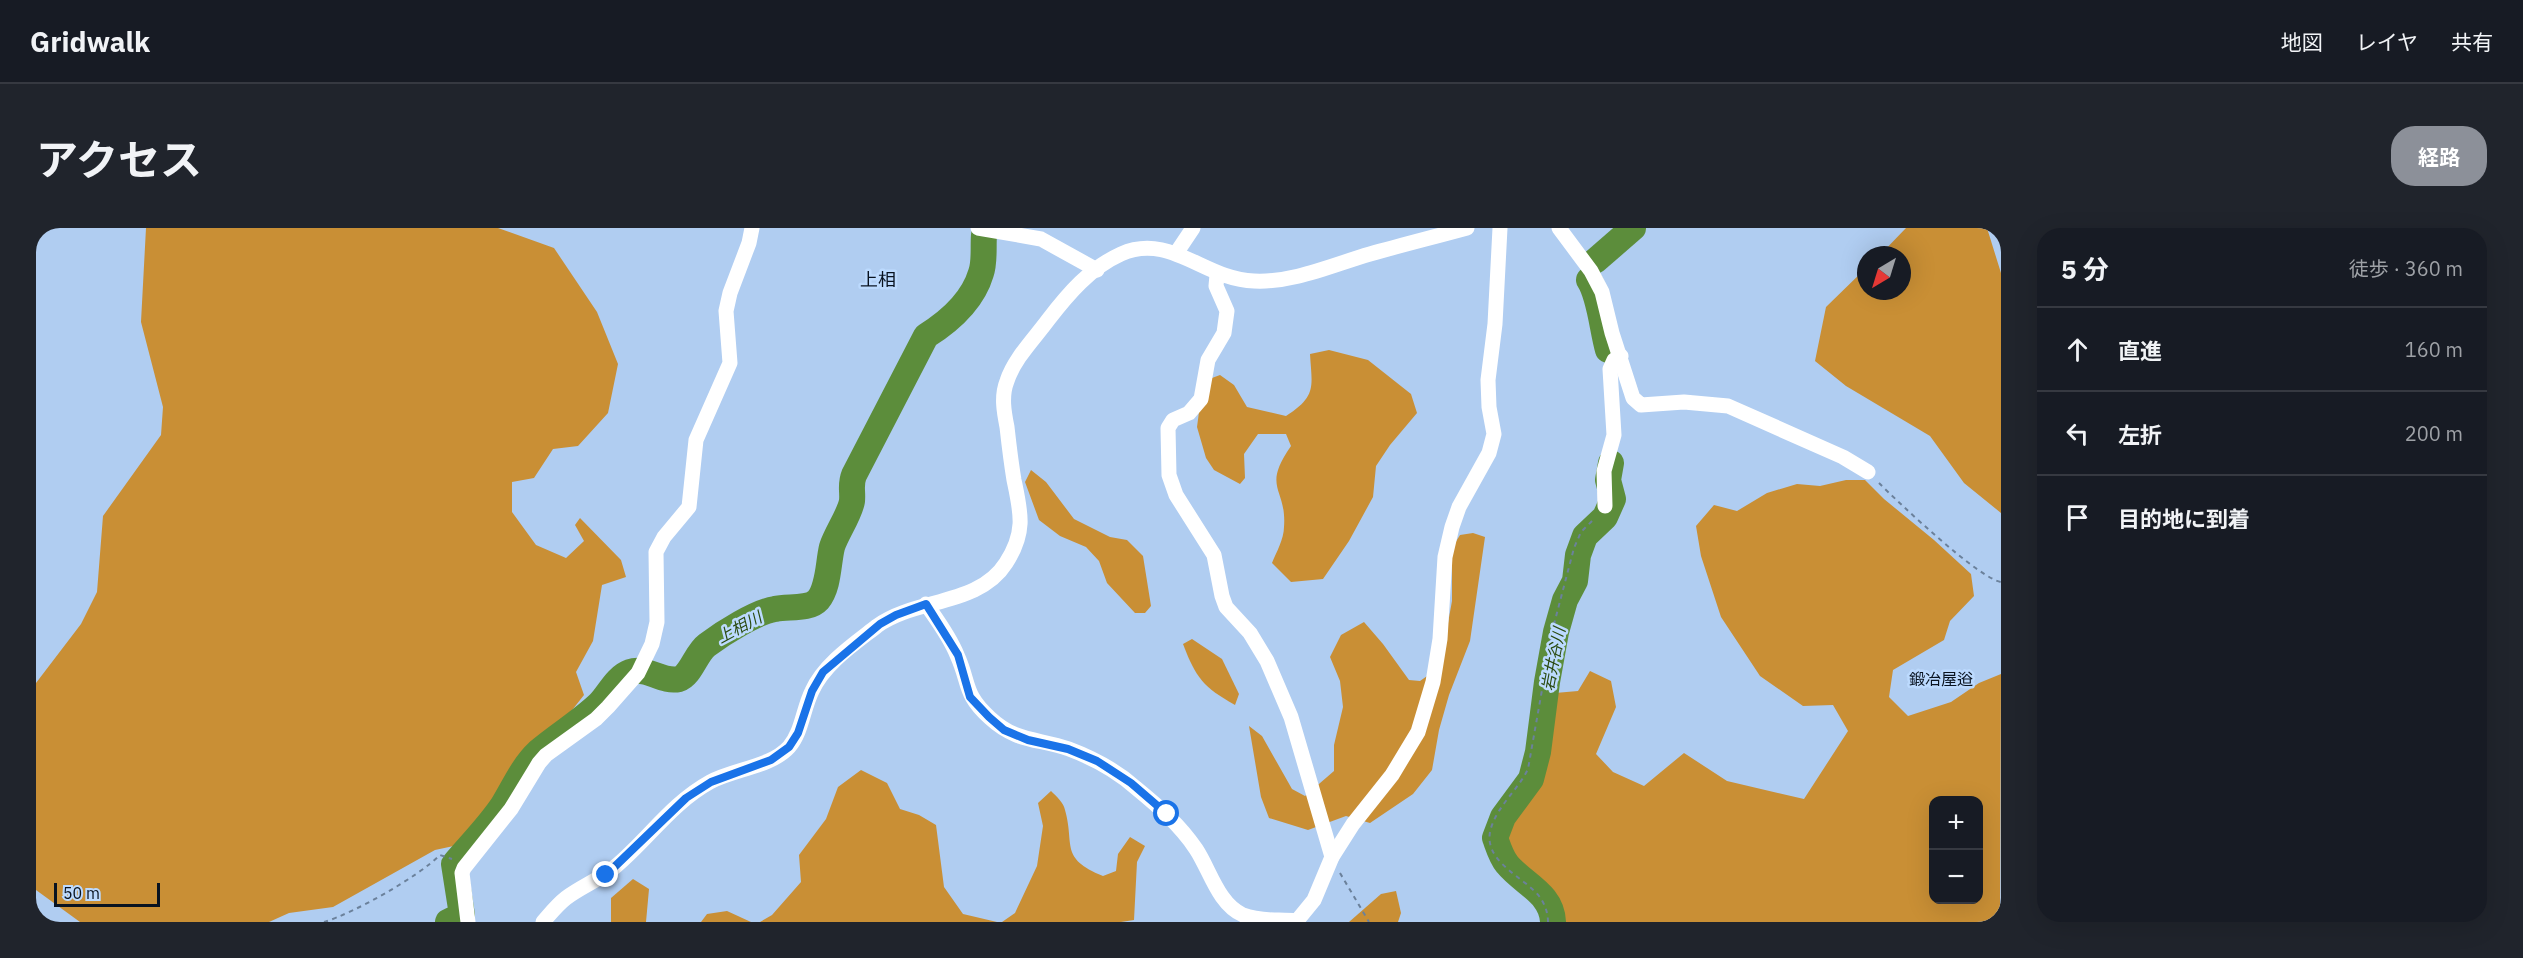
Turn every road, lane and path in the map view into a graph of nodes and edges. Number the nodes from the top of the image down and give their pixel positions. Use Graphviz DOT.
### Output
graph roads {
  1 [pos="752,228"];
  2 [pos="978,228"];
  3 [pos="1193,228"];
  4 [pos="1467,228"];
  5 [pos="1500,228"];
  6 [pos="1558,228"];
  7 [pos="1177,252"];
  8 [pos="1097,270"];
  9 [pos="1217,275"];
  10 [pos="1621,356"];
  11 [pos="1868,472"];
  12 [pos="1605,506"];
  13 [pos="2001,582"];
  14 [pos="926,604"];
  15 [pos="1332,857"];
  16 [pos="464,868"];
  17 [pos="324,922"];
  18 [pos="468,922"];
  19 [pos="543,922"];
  20 [pos="1297,922"];
  21 [pos="1369,922"];
  22 [pos="1548,922"];
  1 -- 16 [label="street"];
  2 -- 8 [label="street"];
  3 -- 7 [label="street"];
  4 -- 9 [label="street"];
  5 -- 15 [label="street"];
  6 -- 10 [label="street"];
  7 -- 8 [label="street"];
  7 -- 9 [label="street"];
  8 -- 14 [label="street"];
  9 -- 15 [label="street"];
  10 -- 11 [label="street"];
  10 -- 12 [label="street"];
  11 -- 13 [label="path"];
  12 -- 22 [label="path"];
  14 -- 19 [label="street"];
  14 -- 20 [label="street"];
  15 -- 20 [label="street"];
  15 -- 21 [label="path"];
  16 -- 17 [label="path"];
  16 -- 18 [label="street"];
}
